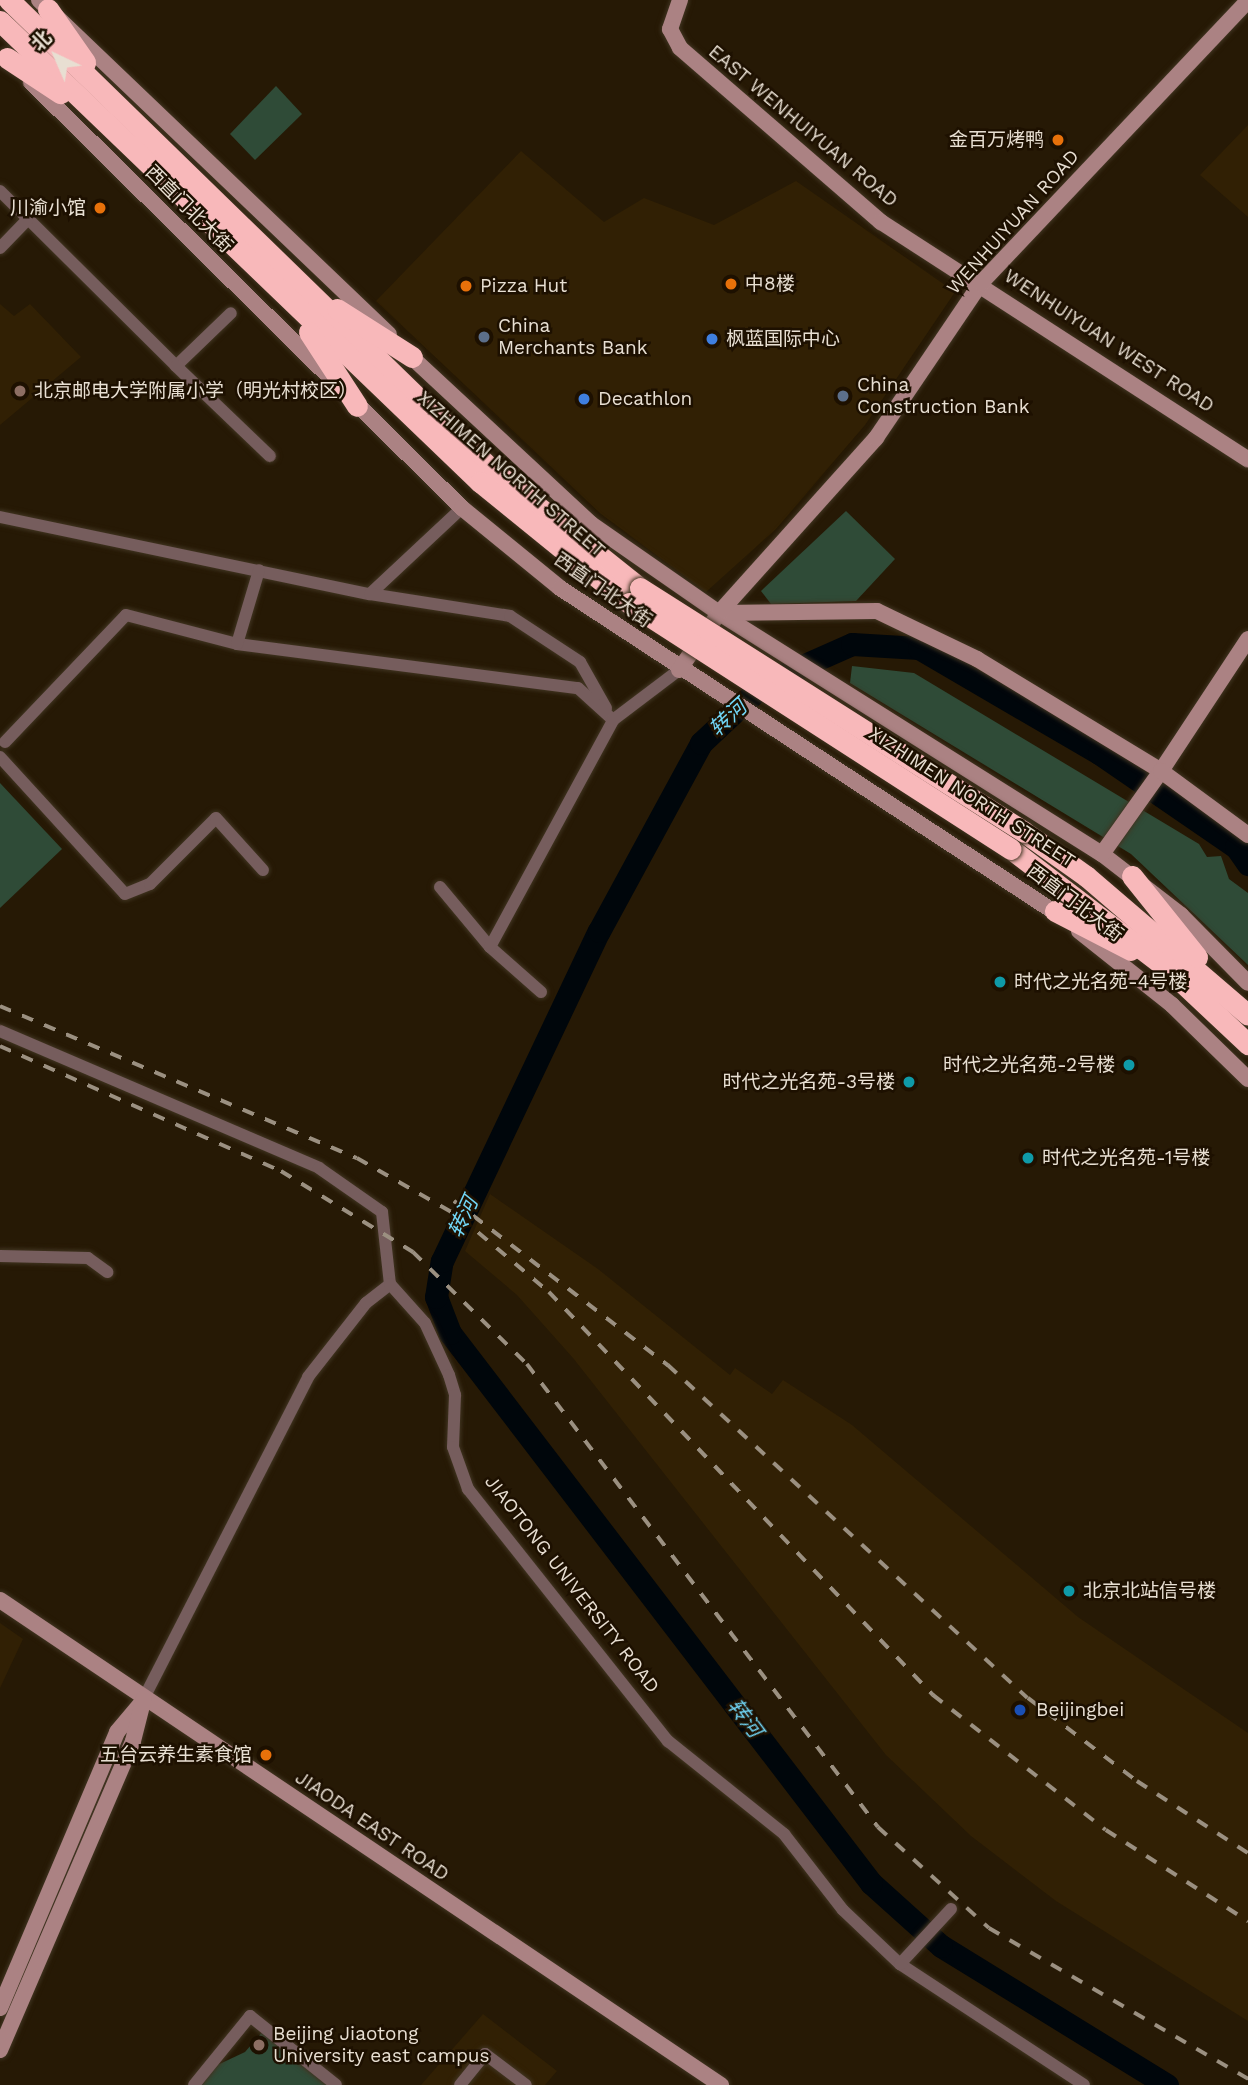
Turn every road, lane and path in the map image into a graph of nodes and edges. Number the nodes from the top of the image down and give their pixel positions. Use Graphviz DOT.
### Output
graph roads {
  1 [pos="9,0"];
  2 [pos="680,0"];
  3 [pos="1248,1"];
  4 [pos="44,4"];
  5 [pos="0,21"];
  6 [pos="3,55"];
  7 [pos="108,113"];
  8 [pos="0,191"];
  9 [pos="28,219"];
  10 [pos="0,248"];
  11 [pos="297,283"];
  12 [pos="981,283"];
  13 [pos="290,304"];
  14 [pos="231,313"];
  15 [pos="412,357"];
  16 [pos="176,366"];
  17 [pos="357,406"];
  18 [pos="270,456"];
  19 [pos="1248,459"];
  20 [pos="462,508"];
  21 [pos="1,516"];
  22 [pos="259,570"];
  23 [pos="674,583"];
  24 [pos="370,594"];
  25 [pos="634,595"];
  26 [pos="719,613"];
  27 [pos="635,639"];
  28 [pos="763,639"];
  29 [pos="1248,639"];
  30 [pos="237,644"];
  31 [pos="679,670"];
  32 [pos="714,692"];
  33 [pos="613,720"];
  34 [pos="5,742"];
  35 [pos="0,757"];
  36 [pos="1157,769"];
  37 [pos="1248,835"];
  38 [pos="1017,840"];
  39 [pos="1102,853"];
  40 [pos="263,870"];
  41 [pos="1132,876"];
  42 [pos="440,887"];
  43 [pos="1055,911"];
  44 [pos="490,947"];
  45 [pos="1168,969"];
  46 [pos="1248,983"];
  47 [pos="1223,989"];
  48 [pos="541,992"];
  49 [pos="1248,1015"];
  50 [pos="0,1031"];
  51 [pos="1248,1044"];
  52 [pos="1248,1079"];
  53 [pos="0,1256"];
  54 [pos="107,1272"];
  55 [pos="390,1284"];
  56 [pos="0,1600"];
  57 [pos="144,1698"];
  58 [pos="947,1913"];
  59 [pos="900,1964"];
  60 [pos="0,2008"];
  61 [pos="0,2050"];
  62 [pos="194,2085"];
  63 [pos="335,2085"];
  64 [pos="460,2085"];
  65 [pos="526,2085"];
  66 [pos="721,2085"];
  67 [pos="1084,2085"];
  1 -- 7 [label="highway, XIZHIMEN NORTH STREET"];
  2 -- 12 [label="street, EAST WENHUIYUAN ROAD"];
  3 -- 12 [label="street, WENHUIYUAN ROAD"];
  4 -- 7 [label="highway"];
  4 -- 15 [label="street"];
  5 -- 7 [label="highway, XIZHIMEN NORTH STREET"];
  6 -- 7 [label="highway"];
  6 -- 17 [label="street, 西直门北大街"];
  7 -- 11 [label="highway, XIZHIMEN NORTH STREET"];
  7 -- 13 [label="highway, XIZHIMEN NORTH STREET"];
  8 -- 9 [label="street"];
  9 -- 10 [label="street"];
  9 -- 16 [label="street"];
  11 -- 15 [label="highway"];
  11 -- 25 [label="highway, XIZHIMEN NORTH STREET"];
  12 -- 19 [label="street, WENHUIYUAN WEST ROAD"];
  12 -- 26 [label="street, WENHUIYUAN ROAD"];
  13 -- 17 [label="highway"];
  13 -- 25 [label="highway, XIZHIMEN NORTH STREET"];
  14 -- 16 [label="street"];
  15 -- 23 [label="street"];
  16 -- 18 [label="street"];
  17 -- 20 [label="street, 西直门北大街"];
  20 -- 24 [label="street"];
  20 -- 27 [label="street, 西直门北大街"];
  21 -- 22 [label="street"];
  22 -- 24 [label="street"];
  22 -- 30 [label="street"];
  23 -- 26 [label="street"];
  23 -- 27 [label="street"];
  24 -- 33 [label="street"];
  25 -- 38 [label="highway, XIZHIMEN NORTH STREET, bridge"];
  26 -- 28 [label="street"];
  26 -- 31 [label="street, WENHUIYUAN ROAD"];
  26 -- 36 [label="street"];
  27 -- 31 [label="street, 西直门北大街"];
  28 -- 32 [label="street"];
  28 -- 39 [label="street"];
  29 -- 36 [label="street"];
  30 -- 33 [label="street"];
  30 -- 34 [label="street"];
  31 -- 32 [label="street, 西直门北大街"];
  31 -- 33 [label="street"];
  32 -- 43 [label="street, 西直门北大街"];
  33 -- 44 [label="street"];
  35 -- 40 [label="street"];
  36 -- 37 [label="street"];
  36 -- 39 [label="street"];
  38 -- 45 [label="highway, XIZHIMEN NORTH STREET"];
  38 -- 47 [label="highway, XIZHIMEN NORTH STREET"];
  39 -- 41 [label="street"];
  41 -- 46 [label="street"];
  41 -- 47 [label="highway"];
  42 -- 44 [label="street"];
  43 -- 45 [label="highway"];
  43 -- 52 [label="street, 西直门北大街"];
  44 -- 48 [label="street"];
  45 -- 51 [label="highway, XIZHIMEN NORTH STREET"];
  47 -- 49 [label="highway, XIZHIMEN NORTH STREET"];
  50 -- 55 [label="street"];
  53 -- 54 [label="street"];
  55 -- 57 [label="street"];
  55 -- 59 [label="street, JIAOTONG UNIVERSITY ROAD"];
  56 -- 57 [label="street, JIAODA EAST ROAD"];
  57 -- 60 [label="street"];
  57 -- 61 [label="street"];
  57 -- 66 [label="street, JIAODA EAST ROAD"];
  58 -- 59 [label="street"];
  59 -- 67 [label="street, JIAOTONG UNIVERSITY ROAD"];
  62 -- 63 [label="street"];
  64 -- 65 [label="street"];
}
